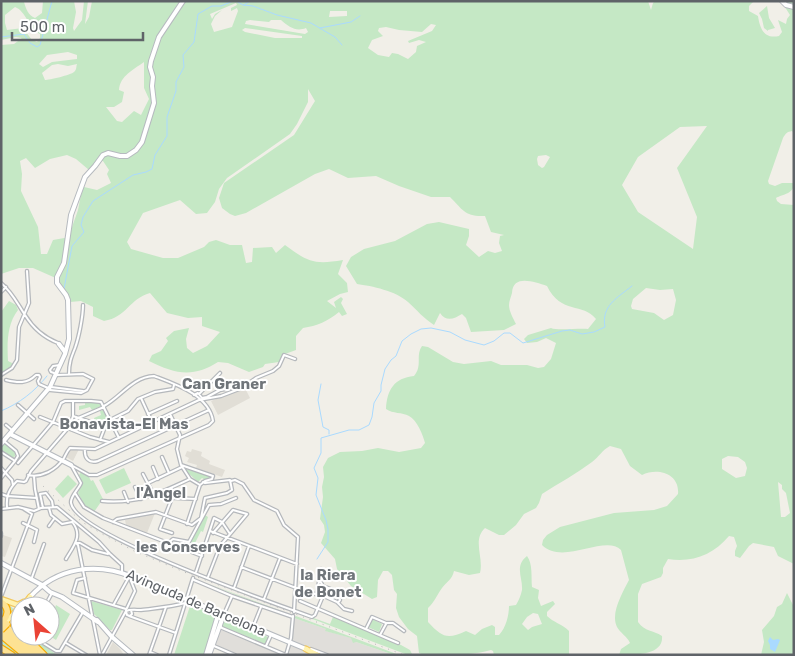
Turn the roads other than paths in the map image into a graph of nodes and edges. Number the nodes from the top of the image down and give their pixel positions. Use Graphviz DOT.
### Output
graph roads {
  1 [pos="183,1"];
  2 [pos="784,2"];
  3 [pos="793,7"];
  4 [pos="27,271"];
  5 [pos="1,283"];
  6 [pos="6,287"];
  7 [pos="1,292"];
  8 [pos="82,306"];
  9 [pos="24,315"];
  10 [pos="64,345"];
  11 [pos="295,359"];
  12 [pos="60,365"];
  13 [pos="220,373"];
  14 [pos="55,374"];
  15 [pos="69,374"];
  16 [pos="1,375"];
  17 [pos="6,380"];
  18 [pos="174,385"];
  19 [pos="48,388"];
  20 [pos="173,389"];
  21 [pos="238,389"];
  22 [pos="184,390"];
  23 [pos="199,394"];
  24 [pos="193,395"];
  25 [pos="141,398"];
  26 [pos="201,400"];
  27 [pos="206,400"];
  28 [pos="73,401"];
  29 [pos="177,401"];
  30 [pos="196,402"];
  31 [pos="205,403"];
  32 [pos="18,405"];
  33 [pos="104,407"];
  34 [pos="209,410"];
  35 [pos="27,413"];
  36 [pos="148,414"];
  37 [pos="170,414"];
  38 [pos="73,416"];
  39 [pos="40,417"];
  40 [pos="78,418"];
  41 [pos="34,419"];
  42 [pos="110,420"];
  43 [pos="53,422"];
  44 [pos="152,422"];
  45 [pos="6,425"];
  46 [pos="176,425"];
  47 [pos="105,427"];
  48 [pos="69,428"];
  49 [pos="11,432"];
  50 [pos="181,437"];
  51 [pos="119,438"];
  52 [pos="176,439"];
  53 [pos="100,440"];
  54 [pos="104,441"];
  55 [pos="2,442"];
  56 [pos="111,442"];
  57 [pos="179,443"];
  58 [pos="104,445"];
  59 [pos="33,446"];
  60 [pos="85,449"];
  61 [pos="1,452"];
  62 [pos="48,452"];
  63 [pos="162,458"];
  64 [pos="15,460"];
  65 [pos="63,460"];
  66 [pos="18,464"];
  67 [pos="71,465"];
  68 [pos="152,466"];
  69 [pos="182,466"];
  70 [pos="1,468"];
  71 [pos="82,470"];
  72 [pos="169,473"];
  73 [pos="77,474"];
  74 [pos="143,474"];
  75 [pos="28,475"];
  76 [pos="4,476"];
  77 [pos="34,476"];
  78 [pos="158,478"];
  79 [pos="190,479"];
  80 [pos="231,481"];
  81 [pos="203,482"];
  82 [pos="147,484"];
  83 [pos="13,485"];
  84 [pos="200,485"];
  85 [pos="135,487"];
  86 [pos="124,492"];
  87 [pos="75,493"];
  88 [pos="4,496"];
  89 [pos="154,496"];
  90 [pos="37,498"];
  91 [pos="172,498"];
  92 [pos="236,498"];
  93 [pos="141,499"];
  94 [pos="196,499"];
  95 [pos="102,501"];
  96 [pos="128,502"];
  97 [pos="53,506"];
  98 [pos="48,507"];
  99 [pos="22,508"];
  100 [pos="43,508"];
  101 [pos="1,509"];
  102 [pos="7,509"];
  103 [pos="39,509"];
  104 [pos="165,514"];
  105 [pos="54,518"];
  106 [pos="201,518"];
  107 [pos="70,519"];
  108 [pos="72,522"];
  109 [pos="113,522"];
  110 [pos="222,522"];
  111 [pos="23,523"];
  112 [pos="188,524"];
  113 [pos="28,525"];
  114 [pos="49,526"];
  115 [pos="212,532"];
  116 [pos="172,533"];
  117 [pos="230,534"];
  118 [pos="227,538"];
  119 [pos="34,542"];
  120 [pos="76,543"];
  121 [pos="168,543"];
  122 [pos="44,544"];
  123 [pos="249,546"];
  124 [pos="110,554"];
  125 [pos="202,556"];
  126 [pos="280,558"];
  127 [pos="66,559"];
  128 [pos="1,563"];
  129 [pos="297,564"];
  130 [pos="241,568"];
  131 [pos="12,569"];
  132 [pos="83,569"];
  133 [pos="321,569"];
  134 [pos="122,572"];
  135 [pos="195,574"];
  136 [pos="131,576"];
  137 [pos="85,578"];
  138 [pos="208,578"];
  139 [pos="272,579"];
  140 [pos="319,579"];
  141 [pos="31,580"];
  142 [pos="42,586"];
  143 [pos="234,588"];
  144 [pos="295,588"];
  145 [pos="52,593"];
  146 [pos="317,594"];
  147 [pos="31,596"];
  148 [pos="50,596"];
  149 [pos="232,596"];
  150 [pos="324,596"];
  151 [pos="1,598"];
  152 [pos="88,598"];
  153 [pos="264,599"];
  154 [pos="186,600"];
  155 [pos="300,601"];
  156 [pos="338,603"];
  157 [pos="114,605"];
  158 [pos="166,607"];
  159 [pos="262,607"];
  160 [pos="318,609"];
  161 [pos="126,610"];
  162 [pos="352,610"];
  163 [pos="131,611"];
  164 [pos="293,611"];
  165 [pos="221,613"];
  166 [pos="89,614"];
  167 [pos="123,616"];
  168 [pos="128,616"];
  169 [pos="136,619"];
  170 [pos="386,623"];
  171 [pos="219,624"];
  172 [pos="3,625"];
  173 [pos="159,627"];
  174 [pos="253,627"];
  175 [pos="366,629"];
  176 [pos="115,631"];
  177 [pos="404,631"];
  178 [pos="109,633"];
  179 [pos="176,633"];
  180 [pos="271,634"];
  181 [pos="1,635"];
  182 [pos="380,635"];
  183 [pos="112,637"];
  184 [pos="1,640"];
  185 [pos="290,642"];
  186 [pos="66,643"];
  187 [pos="398,643"];
  188 [pos="211,645"];
  189 [pos="35,646"];
  190 [pos="48,646"];
  191 [pos="266,646"];
  192 [pos="3,649"];
  193 [pos="306,650"];
  194 [pos="60,651"];
  195 [pos="150,654"];
  196 [pos="318,654"];
  197 [pos="12,655"];
  198 [pos="23,655"];
  199 [pos="32,655"];
  200 [pos="40,655"];
  201 [pos="44,655"];
  202 [pos="61,655"];
  203 [pos="86,655"];
  204 [pos="101,655"];
  205 [pos="133,655"];
  206 [pos="157,655"];
  207 [pos="169,655"];
  208 [pos="207,655"];
  209 [pos="235,655"];
  210 [pos="286,655"];
  211 [pos="311,655"];
  212 [pos="328,655"];
  1 -- 10 [label="main road"];
  2 -- 3 [label="main road"];
  4 -- 9 [label="street"];
  5 -- 6 [label="street"];
  6 -- 7 [label="street"];
  6 -- 9 [label="street"];
  8 -- 15 [label="street"];
  9 -- 10 [label="street"];
  9 -- 16 [label="street"];
  10 -- 12 [label="main road"];
  11 -- 21 [label="street"];
  12 -- 14 [label="main road"];
  12 -- 14 [label="street"];
  13 -- 23 [label="street"];
  14 -- 15 [label="street"];
  14 -- 19 [label="main road"];
  15 -- 19 [label="street"];
  17 -- 19 [label="street"];
  18 -- 20 [label="street"];
  18 -- 22 [label="street"];
  18 -- 33 [label="street"];
  19 -- 35 [label="main road"];
  20 -- 22 [label="street"];
  20 -- 25 [label="street"];
  21 -- 23 [label="street"];
  21 -- 27 [label="street"];
  22 -- 24 [label="street"];
  23 -- 24 [label="street"];
  24 -- 26 [label="street"];
  24 -- 30 [label="street"];
  25 -- 36 [label="street"];
  25 -- 42 [label="street"];
  26 -- 27 [label="street"];
  26 -- 30 [label="street"];
  26 -- 31 [label="street"];
  27 -- 31 [label="street"];
  28 -- 33 [label="street"];
  28 -- 38 [label="street"];
  28 -- 43 [label="street"];
  29 -- 36 [label="street"];
  30 -- 37 [label="street"];
  31 -- 34 [label="street"];
  32 -- 35 [label="street"];
  33 -- 40 [label="street"];
  33 -- 42 [label="street"];
  34 -- 46 [label="street"];
  34 -- 50 [label="street"];
  35 -- 41 [label="street"];
  35 -- 49 [label="main road"];
  36 -- 44 [label="street"];
  37 -- 44 [label="street"];
  37 -- 46 [label="street"];
  38 -- 40 [label="street"];
  38 -- 48 [label="street"];
  39 -- 43 [label="street"];
  40 -- 47 [label="street"];
  40 -- 48 [label="street"];
  42 -- 47 [label="street"];
  42 -- 51 [label="street"];
  43 -- 48 [label="street"];
  43 -- 59 [label="street"];
  44 -- 51 [label="street"];
  45 -- 49 [label="street"];
  46 -- 50 [label="street"];
  46 -- 60 [label="street"];
  47 -- 53 [label="street"];
  48 -- 53 [label="street"];
  48 -- 62 [label="street"];
  49 -- 55 [label="main road"];
  49 -- 59 [label="main road"];
  50 -- 52 [label="street"];
  50 -- 57 [label="street"];
  51 -- 56 [label="street"];
  52 -- 57 [label="street"];
  52 -- 71 [label="street"];
  53 -- 54 [label="street"];
  54 -- 56 [label="street"];
  54 -- 58 [label="street"];
  55 -- 64 [label="street"];
  56 -- 58 [label="street"];
  57 -- 69 [label="street"];
  58 -- 60 [label="street"];
  59 -- 62 [label="main road"];
  59 -- 66 [label="street"];
  60 -- 65 [label="street"];
  61 -- 64 [label="street"];
  62 -- 65 [label="main road"];
  62 -- 75 [label="street"];
  63 -- 72 [label="street"];
  64 -- 76 [label="street"];
  65 -- 67 [label="main road"];
  65 -- 77 [label="street"];
  67 -- 71 [label="street"];
  67 -- 73 [label="street"];
  68 -- 78 [label="street"];
  69 -- 72 [label="street"];
  69 -- 79 [label="street"];
  69 -- 81 [label="street"];
  70 -- 76 [label="street"];
  71 -- 73 [label="street"];
  72 -- 78 [label="street"];
  73 -- 87 [label="street"];
  74 -- 82 [label="street"];
  75 -- 77 [label="street"];
  75 -- 83 [label="street"];
  76 -- 83 [label="street"];
  77 -- 90 [label="street"];
  78 -- 82 [label="street"];
  79 -- 84 [label="street"];
  79 -- 89 [label="street"];
  80 -- 81 [label="street"];
  80 -- 106 [label="street"];
  80 -- 129 [label="street"];
  81 -- 84 [label="street"];
  82 -- 89 [label="street"];
  83 -- 88 [label="street"];
  84 -- 94 [label="street"];
  85 -- 93 [label="street"];
  86 -- 96 [label="street"];
  87 -- 109 [label="street"];
  87 -- 135 [label="street"];
  88 -- 90 [label="street"];
  88 -- 102 [label="street"];
  89 -- 91 [label="street"];
  89 -- 93 [label="street"];
  90 -- 103 [label="street"];
  91 -- 94 [label="street"];
  91 -- 104 [label="street"];
  92 -- 106 [label="street"];
  93 -- 96 [label="street"];
  94 -- 112 [label="street"];
  95 -- 96 [label="street"];
  97 -- 98 [label="street"];
  97 -- 100 [label="street"];
  97 -- 107 [label="street"];
  98 -- 100 [label="street"];
  98 -- 105 [label="street"];
  99 -- 102 [label="street"];
  99 -- 103 [label="street"];
  99 -- 113 [label="street"];
  100 -- 103 [label="street"];
  101 -- 102 [label="street"];
  104 -- 109 [label="street"];
  104 -- 112 [label="street"];
  104 -- 116 [label="street"];
  105 -- 108 [label="street"];
  105 -- 114 [label="street"];
  106 -- 112 [label="street"];
  106 -- 121 [label="street"];
  107 -- 108 [label="street"];
  107 -- 124 [label="street"];
  108 -- 120 [label="street"];
  109 -- 121 [label="street"];
  110 -- 115 [label="street"];
  110 -- 115 [label="street"];
  110 -- 117 [label="street"];
  110 -- 117 [label="street"];
  111 -- 113 [label="street"];
  113 -- 119 [label="street"];
  113 -- 131 [label="street"];
  115 -- 118 [label="street"];
  115 -- 125 [label="street"];
  117 -- 118 [label="street"];
  118 -- 123 [label="street"];
  118 -- 138 [label="street"];
  120 -- 124 [label="street"];
  120 -- 127 [label="street"];
  120 -- 132 [label="street"];
  121 -- 125 [label="street"];
  122 -- 141 [label="street"];
  123 -- 126 [label="street"];
  123 -- 130 [label="street"];
  124 -- 134 [label="street"];
  125 -- 135 [label="street"];
  126 -- 129 [label="street"];
  126 -- 139 [label="street"];
  128 -- 131 [label="main road"];
  129 -- 144 [label="street"];
  130 -- 139 [label="street"];
  130 -- 143 [label="street"];
  131 -- 141 [label="main road"];
  131 -- 151 [label="street"];
  132 -- 134 [label="main road, Avinguda de Barcelona"];
  132 -- 137 [label="street"];
  132 -- 142 [label="main road, Avinguda de Barcelona"];
  133 -- 140 [label="street"];
  134 -- 136 [label="main road, Avinguda de Barcelona"];
  135 -- 138 [label="street"];
  136 -- 154 [label="main road, Avinguda de Barcelona"];
  136 -- 157 [label="street"];
  136 -- 161 [label="street"];
  137 -- 152 [label="street"];
  137 -- 152 [label="street"];
  138 -- 143 [label="street"];
  139 -- 144 [label="street"];
  139 -- 153 [label="street"];
  140 -- 146 [label="street"];
  140 -- 156 [label="street"];
  141 -- 142 [label="main road"];
  142 -- 145 [label="main road"];
  142 -- 147 [label="main road, Avinguda de Barcelona"];
  143 -- 153 [label="street"];
  144 -- 146 [label="street"];
  144 -- 164 [label="street"];
  145 -- 148 [label="street"];
  145 -- 166 [label="main road"];
  146 -- 150 [label="street"];
  149 -- 154 [label="street"];
  149 -- 159 [label="street"];
  149 -- 165 [label="street"];
  150 -- 156 [label="street"];
  150 -- 160 [label="street"];
  151 -- 172 [label="highway"];
  152 -- 157 [label="street"];
  152 -- 166 [label="street"];
  153 -- 164 [label="street"];
  154 -- 158 [label="street"];
  154 -- 165 [label="main road, Avinguda de Barcelona"];
  154 -- 179 [label="street"];
  155 -- 160 [label="street"];
  156 -- 162 [label="street"];
  157 -- 161 [label="street"];
  158 -- 163 [label="street"];
  158 -- 173 [label="street"];
  159 -- 174 [label="street"];
  159 -- 185 [label="street"];
  160 -- 164 [label="street"];
  160 -- 175 [label="street"];
  161 -- 163 [label="street"];
  161 -- 167 [label="street"];
  161 -- 168 [label="street"];
  163 -- 168 [label="street"];
  163 -- 169 [label="street"];
  165 -- 171 [label="main road"];
  165 -- 174 [label="main road, Avinguda de Barcelona"];
  165 -- 188 [label="main road"];
  166 -- 178 [label="main road"];
  166 -- 186 [label="street"];
  166 -- 204 [label="street"];
  167 -- 168 [label="street"];
  167 -- 176 [label="street"];
  168 -- 169 [label="street"];
  169 -- 173 [label="street"];
  170 -- 175 [label="street"];
  170 -- 177 [label="street"];
  170 -- 182 [label="street"];
  171 -- 188 [label="main road"];
  171 -- 191 [label="street"];
  172 -- 199 [label="highway"];
  172 -- 200 [label="highway"];
  173 -- 179 [label="street"];
  173 -- 195 [label="street"];
  174 -- 180 [label="main road, Avinguda de Barcelona"];
  175 -- 182 [label="street"];
  176 -- 178 [label="street"];
  176 -- 183 [label="street"];
  178 -- 183 [label="main road"];
  179 -- 207 [label="street"];
  180 -- 185 [label="main road, Avinguda de Barcelona"];
  180 -- 191 [label="street"];
  181 -- 198 [label="highway"];
  182 -- 187 [label="street"];
  183 -- 204 [label="street"];
  183 -- 205 [label="main road"];
  184 -- 198 [label="highway"];
  185 -- 193 [label="main road, Avinguda de Barcelona"];
  185 -- 210 [label="street"];
  186 -- 194 [label="street"];
  186 -- 203 [label="street"];
  188 -- 208 [label="main road"];
  188 -- 209 [label="street"];
  189 -- 201 [label="highway"];
  190 -- 194 [label="street"];
  191 -- 210 [label="street"];
  192 -- 197 [label="highway"];
  193 -- 196 [label="main road, Avinguda de Barcelona"];
  193 -- 211 [label="street, Avinguda de Barcelona"];
  194 -- 202 [label="street"];
  195 -- 206 [label="street"];
  196 -- 212 [label="street, Avinguda de Barcelona"];
}
